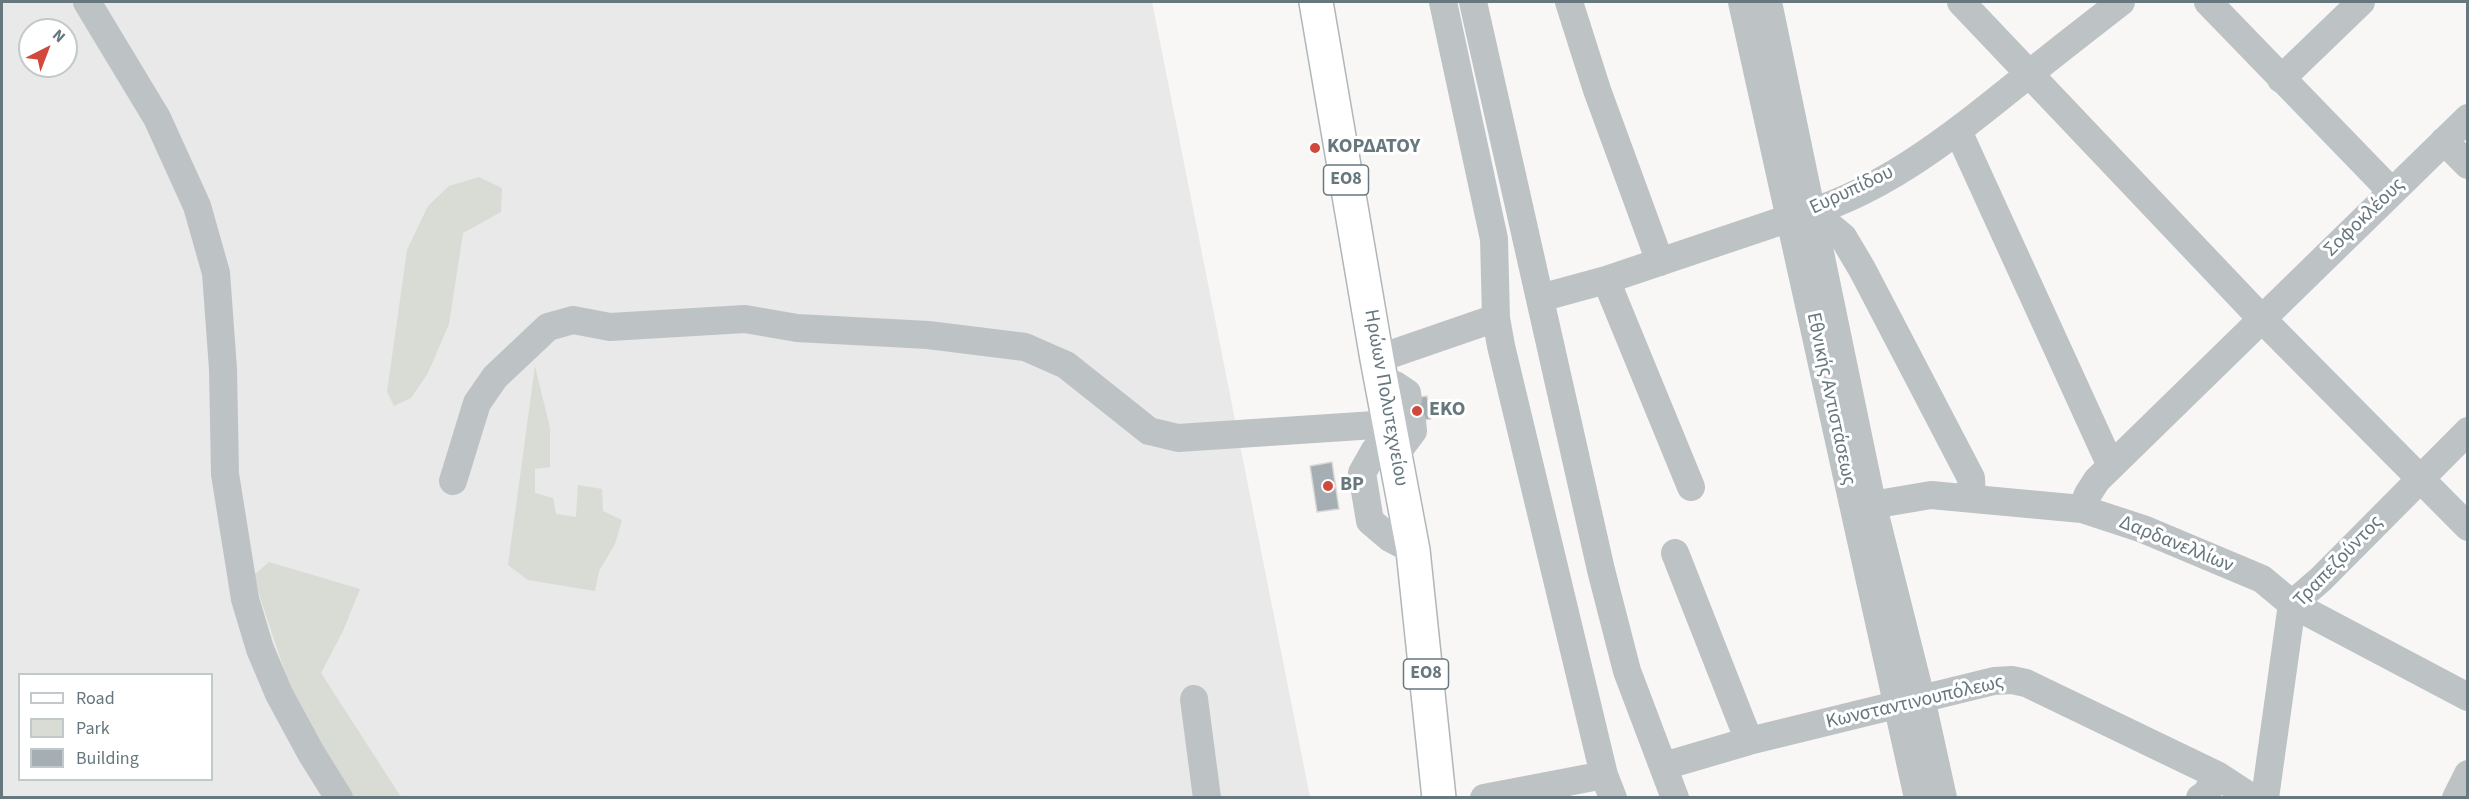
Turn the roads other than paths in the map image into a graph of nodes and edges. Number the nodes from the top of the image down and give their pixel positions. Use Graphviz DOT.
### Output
graph roads {
  1 [pos="87,2"];
  2 [pos="1316,2"];
  3 [pos="1443,2"];
  4 [pos="1473,2"];
  5 [pos="1569,2"];
  6 [pos="1742,2"];
  7 [pos="1768,2"];
  8 [pos="1961,2"];
  9 [pos="2121,2"];
  10 [pos="2208,2"];
  11 [pos="2361,2"];
  12 [pos="2030,73"];
  13 [pos="2281,79"];
  14 [pos="2468,118"];
  15 [pos="1958,131"];
  16 [pos="2444,141"];
  17 [pos="2468,165"];
  18 [pos="2391,192"];
  19 [pos="1802,215"];
  20 [pos="1660,262"];
  21 [pos="1606,280"];
  22 [pos="1540,298"];
  23 [pos="1496,318"];
  24 [pos="2261,318"];
  25 [pos="1393,410"];
  26 [pos="2468,431"];
  27 [pos="2111,466"];
  28 [pos="2419,480"];
  29 [pos="453,482"];
  30 [pos="1691,487"];
  31 [pos="1972,497"];
  32 [pos="1863,505"];
  33 [pos="2082,509"];
  34 [pos="2468,527"];
  35 [pos="1675,553"];
  36 [pos="2292,604"];
  37 [pos="2468,697"];
  38 [pos="1194,699"];
  39 [pos="1909,702"];
  40 [pos="1749,741"];
  41 [pos="1664,766"];
  42 [pos="2468,774"];
  43 [pos="2217,775"];
  44 [pos="1608,786"];
  45 [pos="339,798"];
  46 [pos="1206,798"];
  47 [pos="1439,798"];
  48 [pos="1484,798"];
  49 [pos="1675,798"];
  50 [pos="1918,798"];
  51 [pos="1943,798"];
  52 [pos="2200,798"];
  53 [pos="2252,798"];
  54 [pos="2265,798"];
  55 [pos="2456,798"];
  1 -- 45 [label="street"];
  2 -- 25 [label="main road, Ηρώων Πολυτεχνείου / ΕΟ8"];
  3 -- 23 [label="street"];
  4 -- 22 [label="street"];
  5 -- 20 [label="street"];
  6 -- 19 [label="street, Εθνικής Αντιστάσεως"];
  7 -- 19 [label="street, Εθνικής Αντιστάσεως"];
  8 -- 12 [label="street"];
  9 -- 12 [label="street, Ευρυπίδου"];
  10 -- 13 [label="street"];
  11 -- 13 [label="street"];
  12 -- 15 [label="street, Ευρυπίδου"];
  12 -- 24 [label="street"];
  13 -- 18 [label="street"];
  14 -- 16 [label="street, Σοφοκλέους"];
  15 -- 19 [label="street, Ευρυπίδου"];
  15 -- 27 [label="street"];
  16 -- 17 [label="street"];
  16 -- 18 [label="street, Σοφοκλέους"];
  18 -- 24 [label="street, Σοφοκλέους"];
  19 -- 20 [label="street, Ευρυπίδου"];
  19 -- 31 [label="street"];
  19 -- 32 [label="street, Εθνικής Αντιστάσεως"];
  20 -- 21 [label="street, Ευρυπίδου"];
  21 -- 22 [label="street, Ευρυπίδου"];
  21 -- 30 [label="street"];
  22 -- 41 [label="street"];
  23 -- 25 [label="street"];
  23 -- 44 [label="street"];
  24 -- 27 [label="street, Σοφοκλέους"];
  24 -- 28 [label="street"];
  25 -- 29 [label="street"];
  25 -- 47 [label="main road, Ηρώων Πολυτεχνείου / ΕΟ8"];
  26 -- 28 [label="street, Τραπεζούντος"];
  27 -- 33 [label="street, Σοφοκλέους"];
  28 -- 34 [label="street"];
  28 -- 36 [label="street, Τραπεζούντος"];
  31 -- 32 [label="street, Δαρδανελλίων"];
  31 -- 33 [label="street, Δαρδανελλίων"];
  32 -- 39 [label="street, Εθνικής Αντιστάσεως"];
  33 -- 36 [label="street, Δαρδανελλίων"];
  35 -- 40 [label="street"];
  36 -- 37 [label="street, Δαρδανελλίων"];
  36 -- 54 [label="street, Τραπεζούντος"];
  38 -- 46 [label="street"];
  39 -- 40 [label="street, Κωνσταντινουπόλεως"];
  39 -- 43 [label="street, Κωνσταντινουπόλεως"];
  39 -- 50 [label="street, Εθνικής Αντιστάσεως"];
  39 -- 51 [label="street, Εθνικής Αντιστάσεως"];
  40 -- 41 [label="street, Κωνσταντινουπόλεως"];
  41 -- 49 [label="street"];
  42 -- 55 [label="street"];
  43 -- 52 [label="street"];
  43 -- 53 [label="street, Κωνσταντινουπόλεως"];
  44 -- 48 [label="street"];
}
